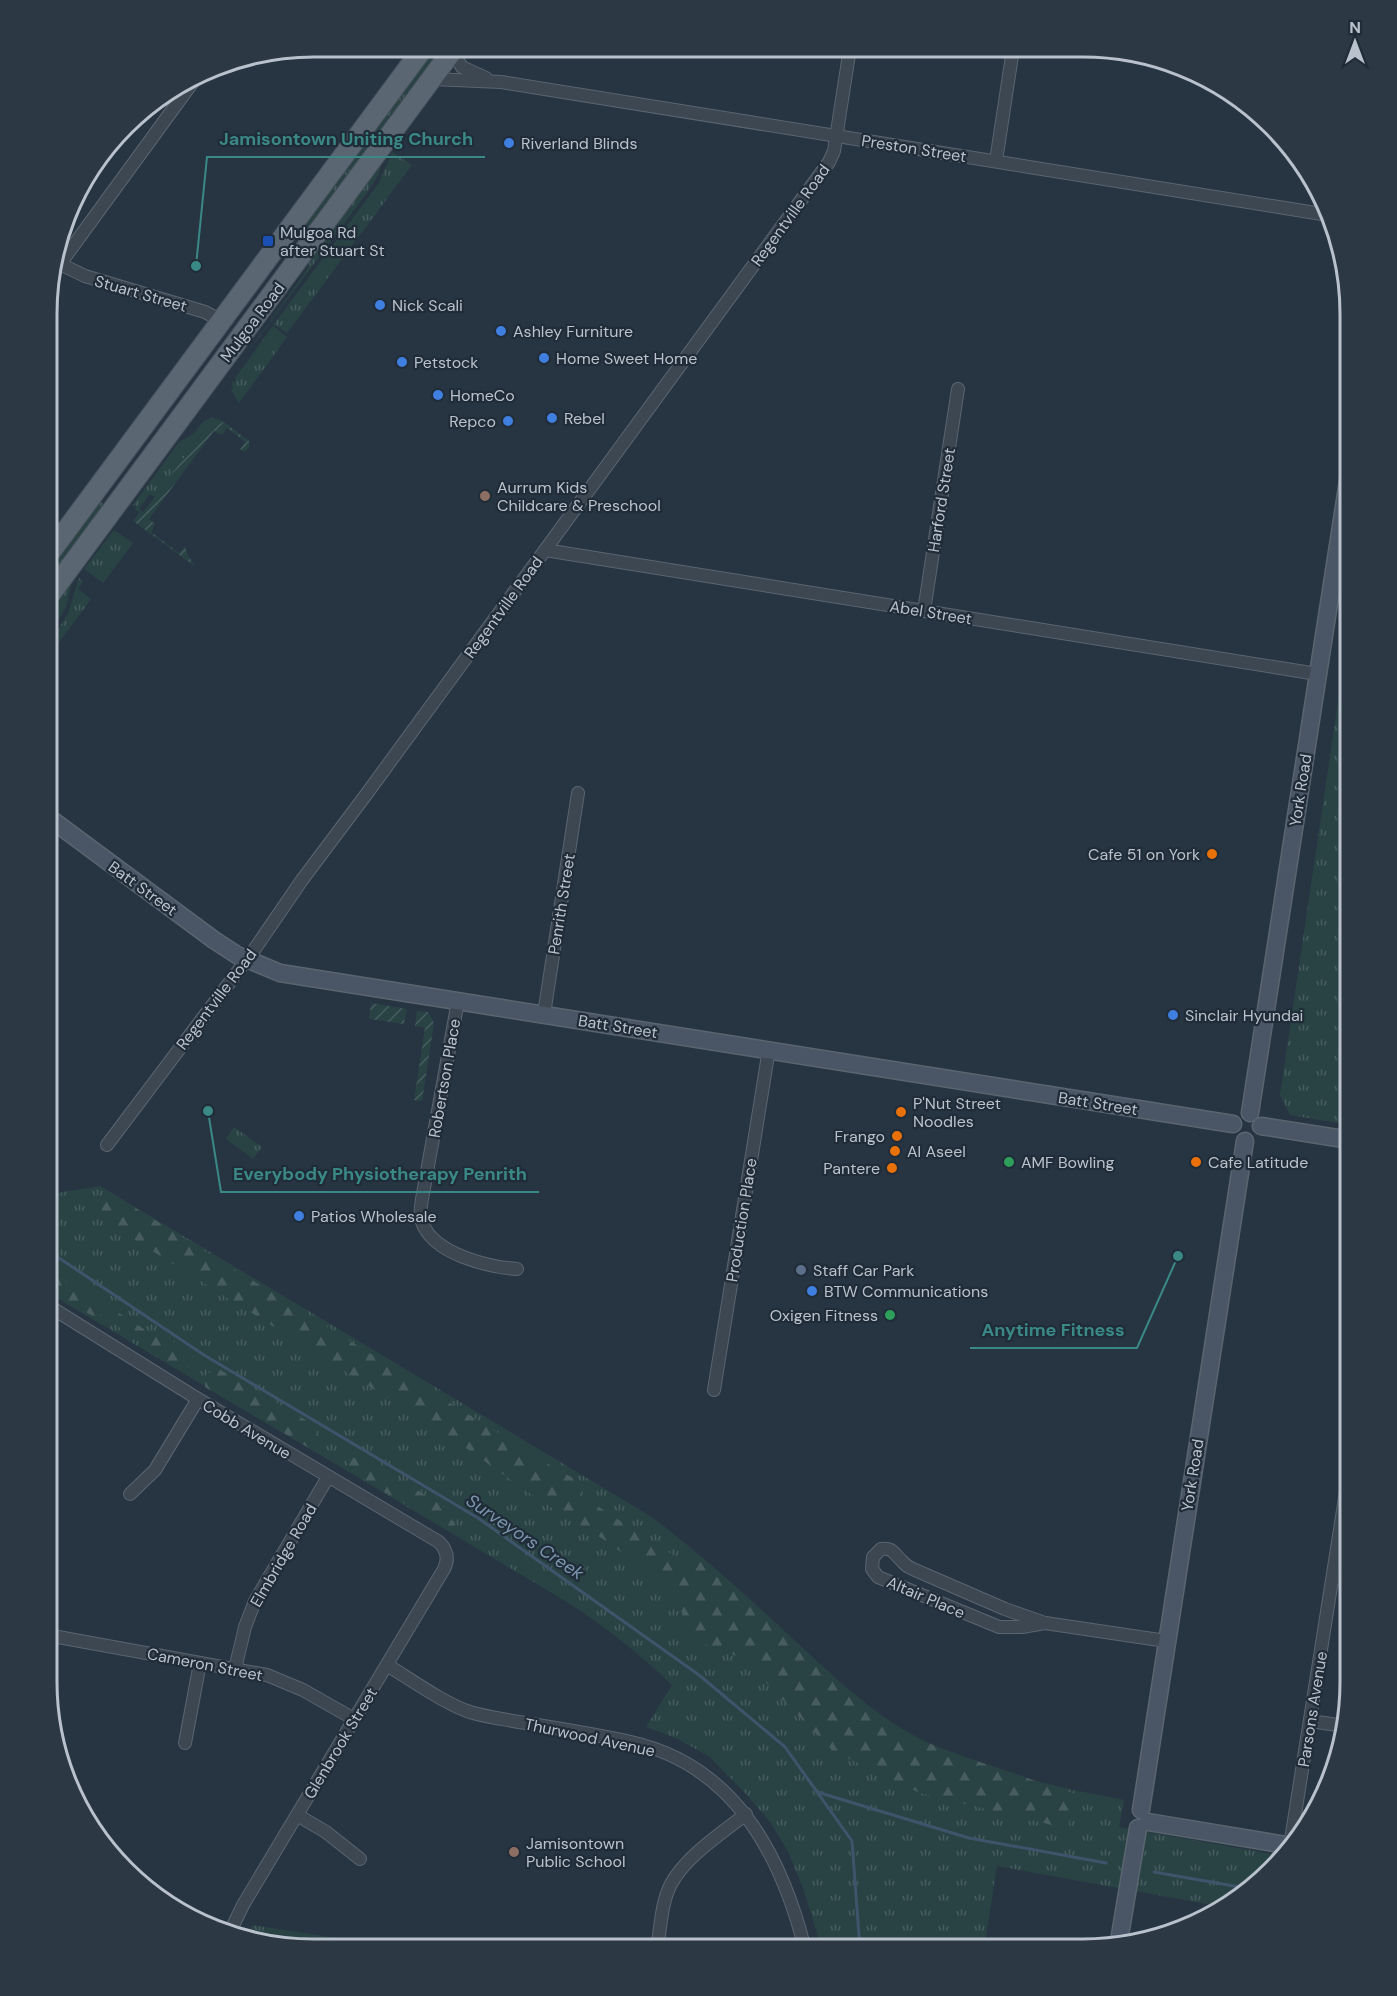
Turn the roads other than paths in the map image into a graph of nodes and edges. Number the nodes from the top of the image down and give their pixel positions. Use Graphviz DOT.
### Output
graph roads {
  1 [pos="417,57"];
  2 [pos="448,57"];
  3 [pos="456,57"];
  4 [pos="849,57"];
  5 [pos="1013,57"];
  6 [pos="432,79"];
  7 [pos="501,82"];
  8 [pos="188,89"];
  9 [pos="836,136"];
  10 [pos="996,161"];
  11 [pos="1319,214"];
  12 [pos="63,260"];
  13 [pos="62,265"];
  14 [pos="222,321"];
  15 [pos="958,389"];
  16 [pos="1340,530"];
  17 [pos="57,543"];
  18 [pos="545,550"];
  19 [pos="57,588"];
  20 [pos="924,611"];
  21 [pos="1317,674"];
  22 [pos="578,793"];
  23 [pos="57,824"];
  24 [pos="246,959"];
  25 [pos="458,1001"];
  26 [pos="544,1014"];
  27 [pos="769,1049"];
  28 [pos="1250,1113"];
  29 [pos="1233,1124"];
  30 [pos="1261,1126"];
  31 [pos="1340,1138"];
  32 [pos="1245,1141"];
  33 [pos="107,1145"];
  34 [pos="517,1269"];
  35 [pos="57,1311"];
  36 [pos="714,1390"];
  37 [pos="198,1399"];
  38 [pos="328,1477"];
  39 [pos="130,1494"];
  40 [pos="1340,1531"];
  41 [pos="446,1551"];
  42 [pos="1333,1577"];
  43 [pos="1340,1578"];
  44 [pos="1045,1623"];
  45 [pos="57,1637"];
  46 [pos="1166,1641"];
  47 [pos="200,1663"];
  48 [pos="387,1665"];
  49 [pos="235,1669"];
  50 [pos="354,1719"];
  51 [pos="1310,1721"];
  52 [pos="1336,1725"];
  53 [pos="185,1743"];
  54 [pos="746,1814"];
  55 [pos="297,1815"];
  56 [pos="1142,1820"];
  57 [pos="1293,1830"];
  58 [pos="1282,1844"];
  59 [pos="360,1859"];
  60 [pos="233,1926"];
  61 [pos="1120,1936"];
  62 [pos="659,1939"];
  63 [pos="802,1939"];
  1 -- 14 [label="main road, Mulgoa Road"];
  2 -- 6 [label="main road, Mulgoa Road"];
  3 -- 7 [label="street, Preston Street"];
  4 -- 9 [label="street, Regentville Road"];
  5 -- 10 [label="street"];
  6 -- 7 [label="street, Preston Street"];
  6 -- 19 [label="main road, Mulgoa Road"];
  7 -- 9 [label="street, Preston Street"];
  8 -- 12 [label="street"];
  9 -- 10 [label="street, Preston Street"];
  9 -- 18 [label="street, Regentville Road"];
  10 -- 11 [label="street, Preston Street"];
  13 -- 14 [label="street, Stuart Street"];
  14 -- 17 [label="main road, Mulgoa Road"];
  15 -- 20 [label="street, Harford Street"];
  16 -- 21 [label="street, York Road"];
  18 -- 20 [label="street, Abel Street"];
  18 -- 24 [label="street, Regentville Road"];
  20 -- 21 [label="street, Abel Street"];
  21 -- 28 [label="street, York Road"];
  22 -- 26 [label="street, Penrith Street"];
  23 -- 24 [label="street, Batt Street"];
  24 -- 25 [label="street, Batt Street"];
  24 -- 33 [label="street, Regentville Road"];
  25 -- 26 [label="street, Batt Street"];
  25 -- 34 [label="street, Robertson Place"];
  26 -- 27 [label="street, Batt Street"];
  27 -- 29 [label="street, Batt Street"];
  27 -- 36 [label="street, Production Place"];
  28 -- 29 [label="street"];
  28 -- 30 [label="street"];
  29 -- 32 [label="street"];
  30 -- 31 [label="street"];
  30 -- 32 [label="street"];
  32 -- 46 [label="street, York Road"];
  35 -- 37 [label="street, Cobb Avenue"];
  37 -- 38 [label="street, Cobb Avenue"];
  37 -- 39 [label="street"];
  38 -- 41 [label="street, Cobb Avenue"];
  38 -- 49 [label="street, Elmbridge Road"];
  40 -- 42 [label="street, Parsons Avenue"];
  41 -- 48 [label="street, Glenbrook Street"];
  42 -- 43 [label="street"];
  42 -- 51 [label="street, Parsons Avenue"];
  44 -- 44 [label="street, Altair Place"];
  44 -- 46 [label="street, Altair Place"];
  45 -- 47 [label="street, Cameron Street"];
  46 -- 56 [label="street, York Road"];
  47 -- 49 [label="street, Cameron Street"];
  47 -- 53 [label="street"];
  48 -- 50 [label="street, Glenbrook Street"];
  48 -- 54 [label="street, Thurwood Avenue"];
  49 -- 50 [label="street, Cameron Street"];
  50 -- 55 [label="street, Glenbrook Street"];
  51 -- 52 [label="street"];
  51 -- 57 [label="street, Parsons Avenue"];
  54 -- 62 [label="street"];
  54 -- 63 [label="street, Thurwood Avenue"];
  55 -- 59 [label="street"];
  55 -- 60 [label="street, Glenbrook Street"];
  56 -- 58 [label="street"];
  56 -- 61 [label="street, York Road"];
}
